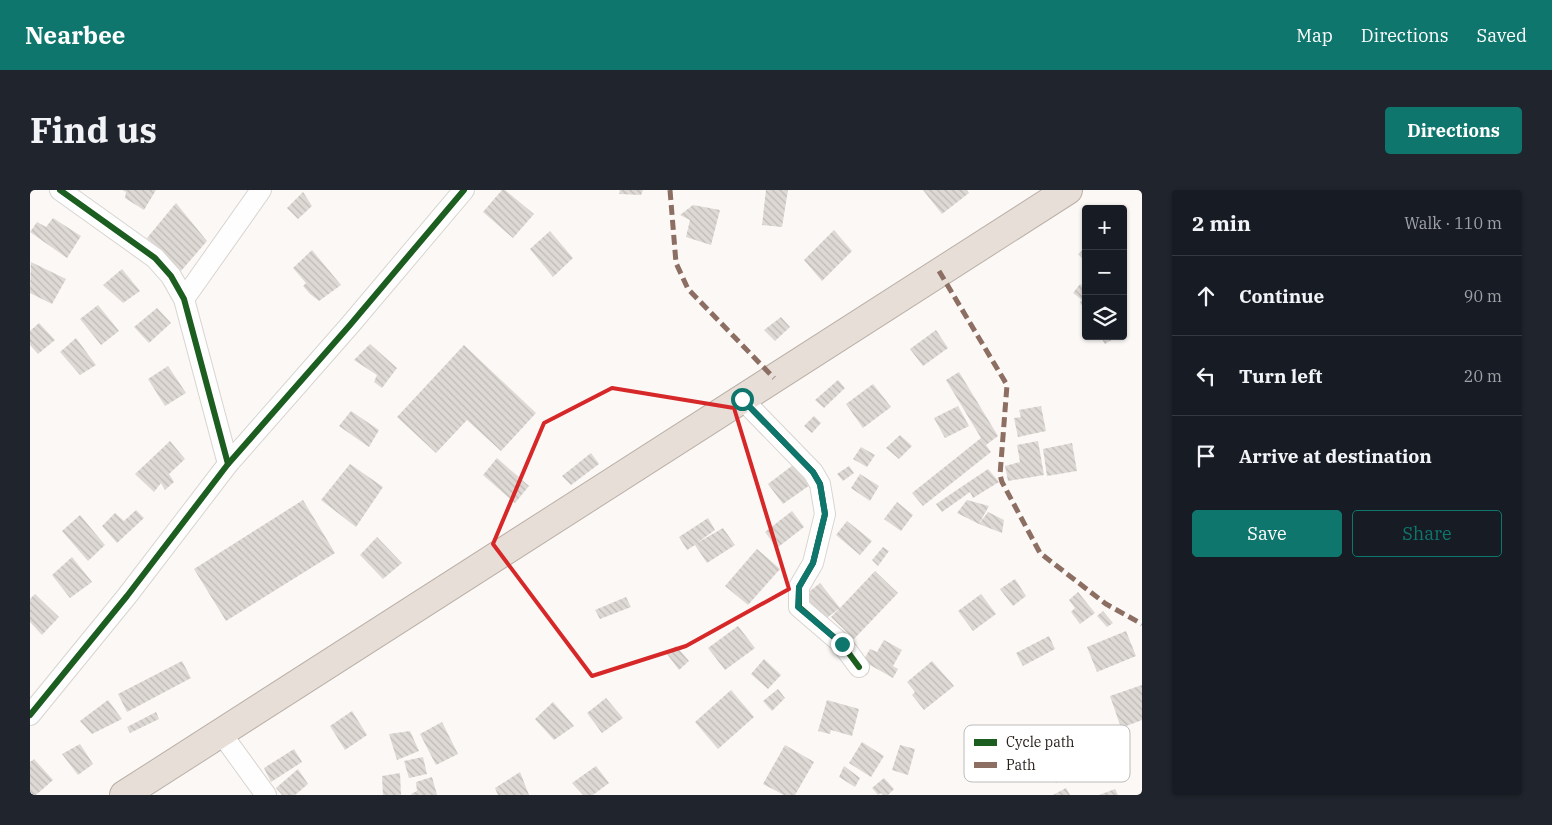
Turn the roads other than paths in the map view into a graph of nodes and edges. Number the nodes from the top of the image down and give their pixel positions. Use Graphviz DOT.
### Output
graph roads {
  1 [pos="60,190"];
  2 [pos="261,190"];
  3 [pos="464,190"];
  4 [pos="1068,190"];
  5 [pos="184,299"];
  6 [pos="742,399"];
  7 [pos="228,464"];
  8 [pos="859,668"];
  9 [pos="30,715"];
  10 [pos="221,733"];
  11 [pos="124,795"];
  12 [pos="266,795"];
  1 -- 5 [label="street"];
  2 -- 5 [label="street"];
  3 -- 7 [label="street"];
  4 -- 6 [label="highway"];
  5 -- 7 [label="street"];
  6 -- 8 [label="street"];
  6 -- 10 [label="highway"];
  7 -- 9 [label="street"];
  10 -- 11 [label="highway"];
  10 -- 12 [label="street"];
}
